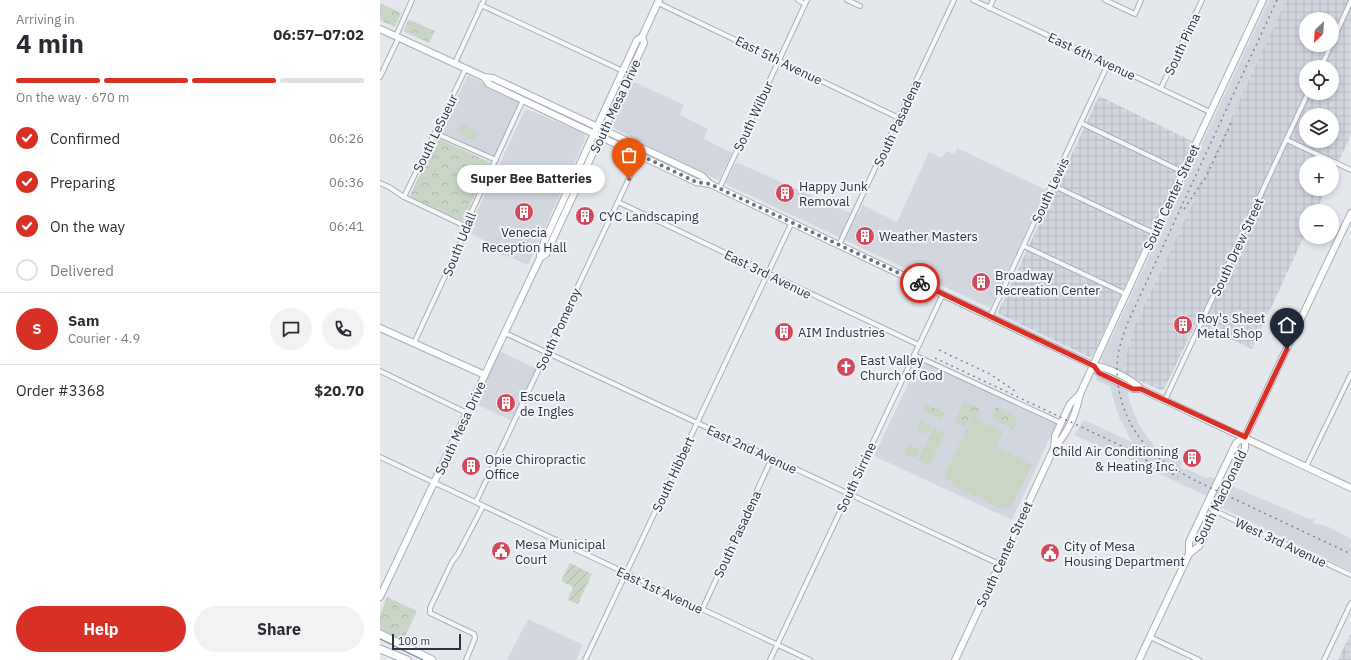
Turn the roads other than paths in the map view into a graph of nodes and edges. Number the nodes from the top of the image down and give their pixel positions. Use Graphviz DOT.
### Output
graph roads {
  1 [pos="412,0"];
  2 [pos="484,0"];
  3 [pos="798,0"];
  4 [pos="847,0"];
  5 [pos="954,0"];
  6 [pos="973,0"];
  7 [pos="993,0"];
  8 [pos="1105,0"];
  9 [pos="1141,0"];
  10 [pos="1202,0"];
  11 [pos="1263,0"];
  12 [pos="658,1"];
  13 [pos="1351,1"];
  14 [pos="806,2"];
  15 [pos="481,5"];
  16 [pos="860,6"];
  17 [pos="990,8"];
  18 [pos="1339,27"];
  19 [pos="380,29"];
  20 [pos="397,37"];
  21 [pos="642,38"];
  22 [pos="779,60"];
  23 [pos="455,63"];
  24 [pos="1108,64"];
  25 [pos="466,68"];
  26 [pos="623,71"];
  27 [pos="380,77"];
  28 [pos="484,77"];
  29 [pos="1161,88"];
  30 [pos="524,100"];
  31 [pos="1305,100"];
  32 [pos="1210,112"];
  33 [pos="899,118"];
  34 [pos="1081,123"];
  35 [pos="596,130"];
  36 [pos="435,133"];
  37 [pos="602,133"];
  38 [pos="1286,140"];
  39 [pos="640,155"];
  40 [pos="496,160"];
  41 [pos="1351,170"];
  42 [pos="1183,172"];
  43 [pos="380,183"];
  44 [pos="710,184"];
  45 [pos="1052,185"];
  46 [pos="719,189"];
  47 [pos="404,197"];
  48 [pos="618,202"];
  49 [pos="1351,213"];
  50 [pos="792,222"];
  51 [pos="465,226"];
  52 [pos="1154,233"];
  53 [pos="839,245"];
  54 [pos="1024,246"];
  55 [pos="540,258"];
  56 [pos="768,274"];
  57 [pos="942,294"];
  58 [pos="1126,294"];
  59 [pos="990,317"];
  60 [pos="380,328"];
  61 [pos="505,333"];
  62 [pos="414,343"];
  63 [pos="919,346"];
  64 [pos="547,353"];
  65 [pos="914,354"];
  66 [pos="1094,366"];
  67 [pos="380,371"];
  68 [pos="1351,374"];
  69 [pos="485,375"];
  70 [pos="1080,394"];
  71 [pos="1165,400"];
  72 [pos="467,413"];
  73 [pos="697,423"];
  74 [pos="1061,423"];
  75 [pos="1245,437"];
  76 [pos="1054,448"];
  77 [pos="380,456"];
  78 [pos="772,458"];
  79 [pos="1306,467"];
  80 [pos="434,482"];
  81 [pos="1351,488"];
  82 [pos="848,494"];
  83 [pos="476,502"];
  84 [pos="483,506"];
  85 [pos="1213,510"];
  86 [pos="1189,554"];
  87 [pos="1000,564"];
  88 [pos="626,574"];
  89 [pos="1351,575"];
  90 [pos="380,597"];
  91 [pos="1351,603"];
  92 [pos="702,610"];
  93 [pos="380,634"];
  94 [pos="1150,637"];
  95 [pos="777,645"];
  96 [pos="382,650"];
  97 [pos="397,660"];
  98 [pos="406,660"];
  99 [pos="432,660"];
  100 [pos="466,660"];
  101 [pos="585,660"];
  102 [pos="770,660"];
  103 [pos="810,660"];
  104 [pos="955,660"];
  105 [pos="1139,660"];
  106 [pos="1199,660"];
  107 [pos="1324,660"];
  1 -- 20 [label="street"];
  2 -- 15 [label="street"];
  3 -- 14 [label="street"];
  4 -- 16 [label="street"];
  5 -- 33 [label="street, South Pasadena"];
  6 -- 17 [label="street, East 6th Avenue"];
  7 -- 17 [label="street"];
  8 -- 9 [label="street"];
  10 -- 29 [label="street, South Pima"];
  11 -- 32 [label="main road, South Center Street"];
  12 -- 21 [label="main road, South Mesa Drive"];
  12 -- 22 [label="street, East 5th Avenue"];
  13 -- 18 [label="street"];
  14 -- 22 [label="street, South Wilbur"];
  15 -- 23 [label="street"];
  15 -- 26 [label="street"];
  17 -- 24 [label="street, East 6th Avenue"];
  19 -- 20 [label="main road"];
  20 -- 23 [label="main road"];
  20 -- 27 [label="street"];
  21 -- 26 [label="main road, South Mesa Drive"];
  21 -- 37 [label="main road, South Mesa Drive"];
  22 -- 33 [label="street, East 5th Avenue"];
  22 -- 46 [label="street, South Wilbur"];
  23 -- 25 [label="main road"];
  24 -- 29 [label="street, East 6th Avenue"];
  24 -- 34 [label="street, South Lewis"];
  25 -- 28 [label="main road"];
  25 -- 36 [label="street, South LeSueur"];
  26 -- 35 [label="main road, South Mesa Drive"];
  28 -- 30 [label="main road"];
  28 -- 35 [label="main road"];
  29 -- 32 [label="street, East 6th Avenue"];
  30 -- 35 [label="main road"];
  30 -- 40 [label="street, South Udall"];
  31 -- 38 [label="street, South Drew Street"];
  32 -- 42 [label="main road, South Center Street"];
  33 -- 53 [label="street, South Pasadena"];
  34 -- 42 [label="street"];
  34 -- 45 [label="street, South Lewis"];
  35 -- 37 [label="main road"];
  35 -- 55 [label="main road, South Mesa Drive"];
  36 -- 40 [label="street"];
  36 -- 47 [label="street, South LeSueur"];
  37 -- 39 [label="main road"];
  37 -- 44 [label="main road"];
  37 -- 55 [label="main road, South Mesa Drive"];
  38 -- 41 [label="street"];
  38 -- 71 [label="street, South Drew Street"];
  39 -- 44 [label="main road"];
  39 -- 48 [label="street, South Pomeroy"];
  40 -- 51 [label="street, South Udall"];
  42 -- 52 [label="main road, South Center Street"];
  43 -- 47 [label="street"];
  44 -- 46 [label="main road"];
  45 -- 52 [label="street"];
  45 -- 54 [label="street, South Lewis"];
  46 -- 50 [label="main road"];
  47 -- 51 [label="street"];
  48 -- 56 [label="street, East 3rd Avenue"];
  48 -- 64 [label="street, South Pomeroy"];
  49 -- 75 [label="main road, South MacDonald"];
  50 -- 53 [label="main road"];
  50 -- 56 [label="street, South Hibbert"];
  51 -- 62 [label="street, South Udall"];
  52 -- 58 [label="main road, South Center Street"];
  53 -- 57 [label="main road"];
  54 -- 58 [label="street"];
  54 -- 59 [label="street, South Lewis"];
  55 -- 61 [label="main road, South Mesa Drive"];
  56 -- 63 [label="street, East 3rd Avenue"];
  56 -- 73 [label="street, South Hibbert"];
  57 -- 59 [label="main road"];
  57 -- 63 [label="street, South Sirrine"];
  58 -- 66 [label="main road, South Center Street"];
  59 -- 66 [label="main road"];
  60 -- 62 [label="main road"];
  61 -- 64 [label="street, East 2nd Avenue"];
  61 -- 69 [label="main road, South Mesa Drive"];
  62 -- 69 [label="main road"];
  63 -- 65 [label="street, South Sirrine"];
  64 -- 73 [label="street, East 2nd Avenue"];
  64 -- 83 [label="street, South Pomeroy"];
  65 -- 74 [label="street"];
  65 -- 82 [label="street, South Sirrine"];
  66 -- 70 [label="main road, South Center Street"];
  66 -- 71 [label="main road"];
  67 -- 72 [label="street"];
  68 -- 79 [label="street"];
  69 -- 72 [label="main road, South Mesa Drive"];
  70 -- 74 [label="main road, South Center Street"];
  70 -- 76 [label="main road, South Center Street"];
  71 -- 75 [label="main road"];
  72 -- 80 [label="main road, South Mesa Drive"];
  73 -- 78 [label="street, East 2nd Avenue"];
  73 -- 88 [label="street, South Hibbert"];
  74 -- 76 [label="main road, South Center Street"];
  75 -- 79 [label="main road"];
  75 -- 85 [label="main road, South MacDonald"];
  75 -- 86 [label="main road, South MacDonald"];
  76 -- 87 [label="main road, South Center Street"];
  77 -- 80 [label="street, East 1st Avenue"];
  78 -- 82 [label="street, East 2nd Avenue"];
  78 -- 92 [label="street, South Pasadena"];
  79 -- 81 [label="main road"];
  80 -- 83 [label="street, East 1st Avenue"];
  80 -- 90 [label="main road, South Mesa Drive"];
  82 -- 87 [label="street, East 2nd Avenue"];
  82 -- 95 [label="street, South Sirrine"];
  83 -- 84 [label="street, East 1st Avenue"];
  84 -- 88 [label="street, East 1st Avenue"];
  84 -- 100 [label="street"];
  85 -- 86 [label="main road, South MacDonald"];
  85 -- 89 [label="street, West 3rd Avenue"];
  86 -- 94 [label="main road, South MacDonald"];
  87 -- 104 [label="main road, South Center Street"];
  88 -- 92 [label="street, East 1st Avenue"];
  88 -- 101 [label="street, South Hibbert"];
  91 -- 107 [label="street"];
  92 -- 95 [label="street, East 1st Avenue"];
  93 -- 99 [label="main road"];
  94 -- 105 [label="main road, South MacDonald"];
  94 -- 106 [label="street"];
  95 -- 102 [label="street, South Sirrine"];
  95 -- 103 [label="street, East 1st Avenue"];
  96 -- 97 [label="street"];
  96 -- 98 [label="main road"];
}
